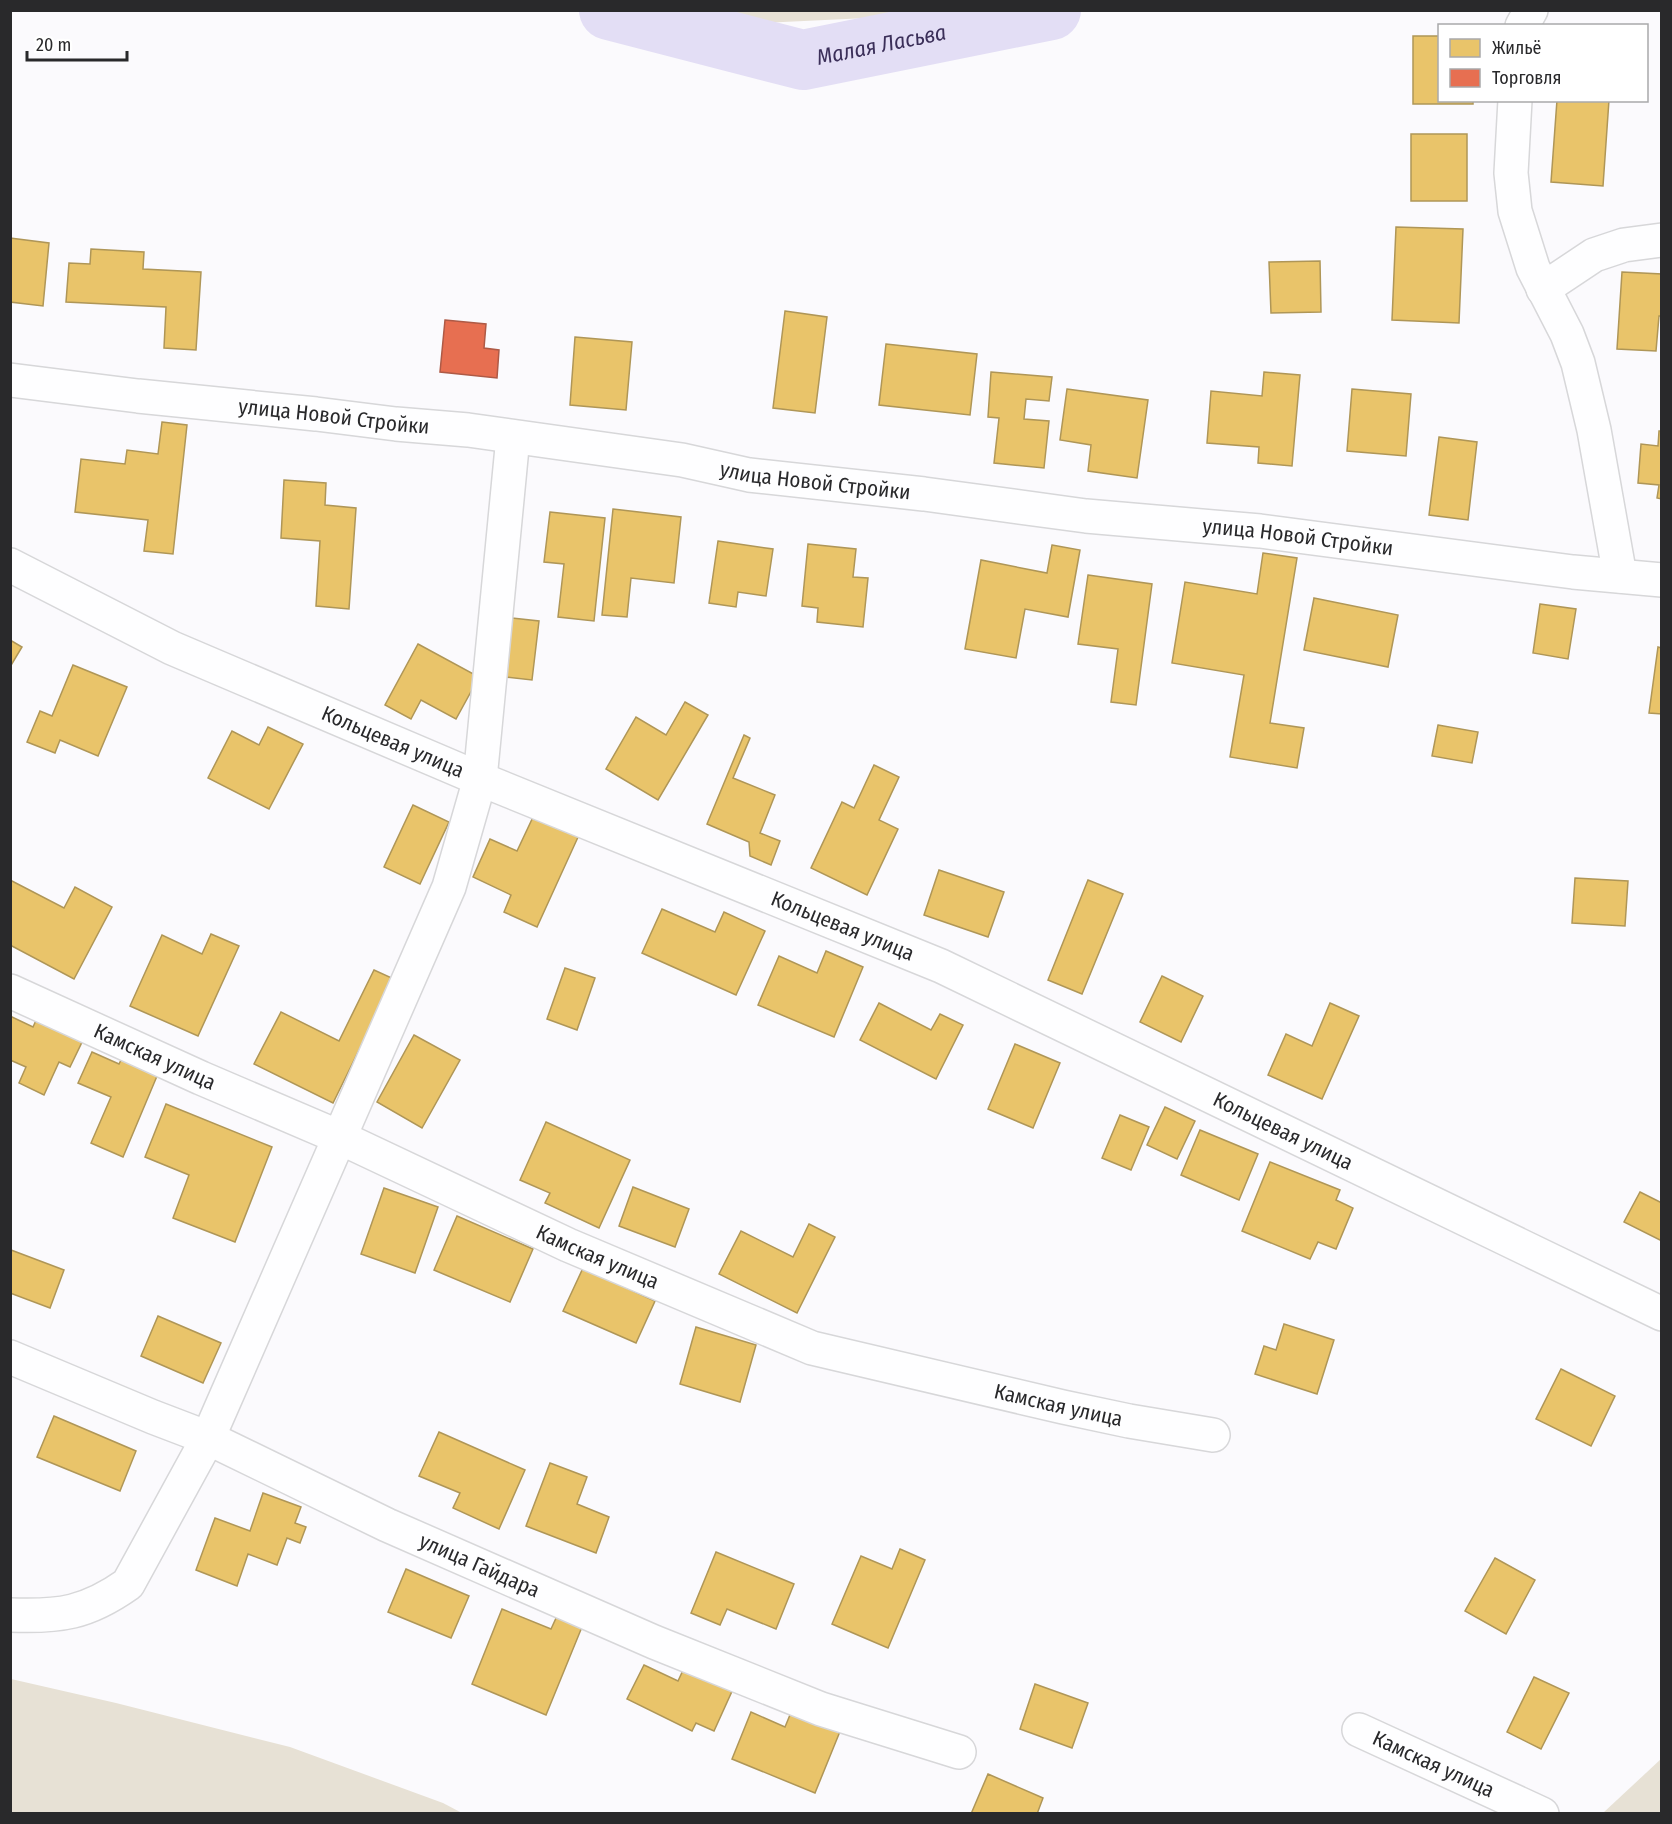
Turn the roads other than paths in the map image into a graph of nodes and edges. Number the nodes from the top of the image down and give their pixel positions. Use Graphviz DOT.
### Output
graph roads {
  1 [pos="1531,10"];
  2 [pos="1523,24"];
  3 [pos="1515,102"];
  4 [pos="1662,240"];
  5 [pos="1543,289"];
  6 [pos="10,380"];
  7 [pos="513,437"];
  8 [pos="10,565"];
  9 [pos="1620,576"];
  10 [pos="1662,580"];
  11 [pos="480,779"];
  12 [pos="10,991"];
  13 [pos="339,1137"];
  14 [pos="1662,1314"];
  15 [pos="10,1357"];
  16 [pos="1213,1435"];
  17 [pos="208,1438"];
  18 [pos="10,1615"];
  19 [pos="1359,1730"];
  20 [pos="959,1752"];
  21 [pos="1542,1814"];
  1 -- 2 [label="street"];
  3 -- 5 [label="street"];
  4 -- 5 [label="street"];
  5 -- 9 [label="street"];
  6 -- 7 [label="street, улица Новой Стройки"];
  7 -- 9 [label="street, улица Новой Стройки"];
  7 -- 11 [label="street"];
  8 -- 11 [label="street, Кольцевая улица"];
  9 -- 10 [label="street, улица Новой Стройки"];
  11 -- 13 [label="street"];
  11 -- 14 [label="street, Кольцевая улица"];
  12 -- 13 [label="street, Камская улица"];
  13 -- 16 [label="street, Камская улица"];
  13 -- 17 [label="street"];
  15 -- 17 [label="street, улица Гайдара"];
  17 -- 18 [label="street"];
  17 -- 20 [label="street, улица Гайдара"];
  19 -- 21 [label="street, Камская улица"];
}
